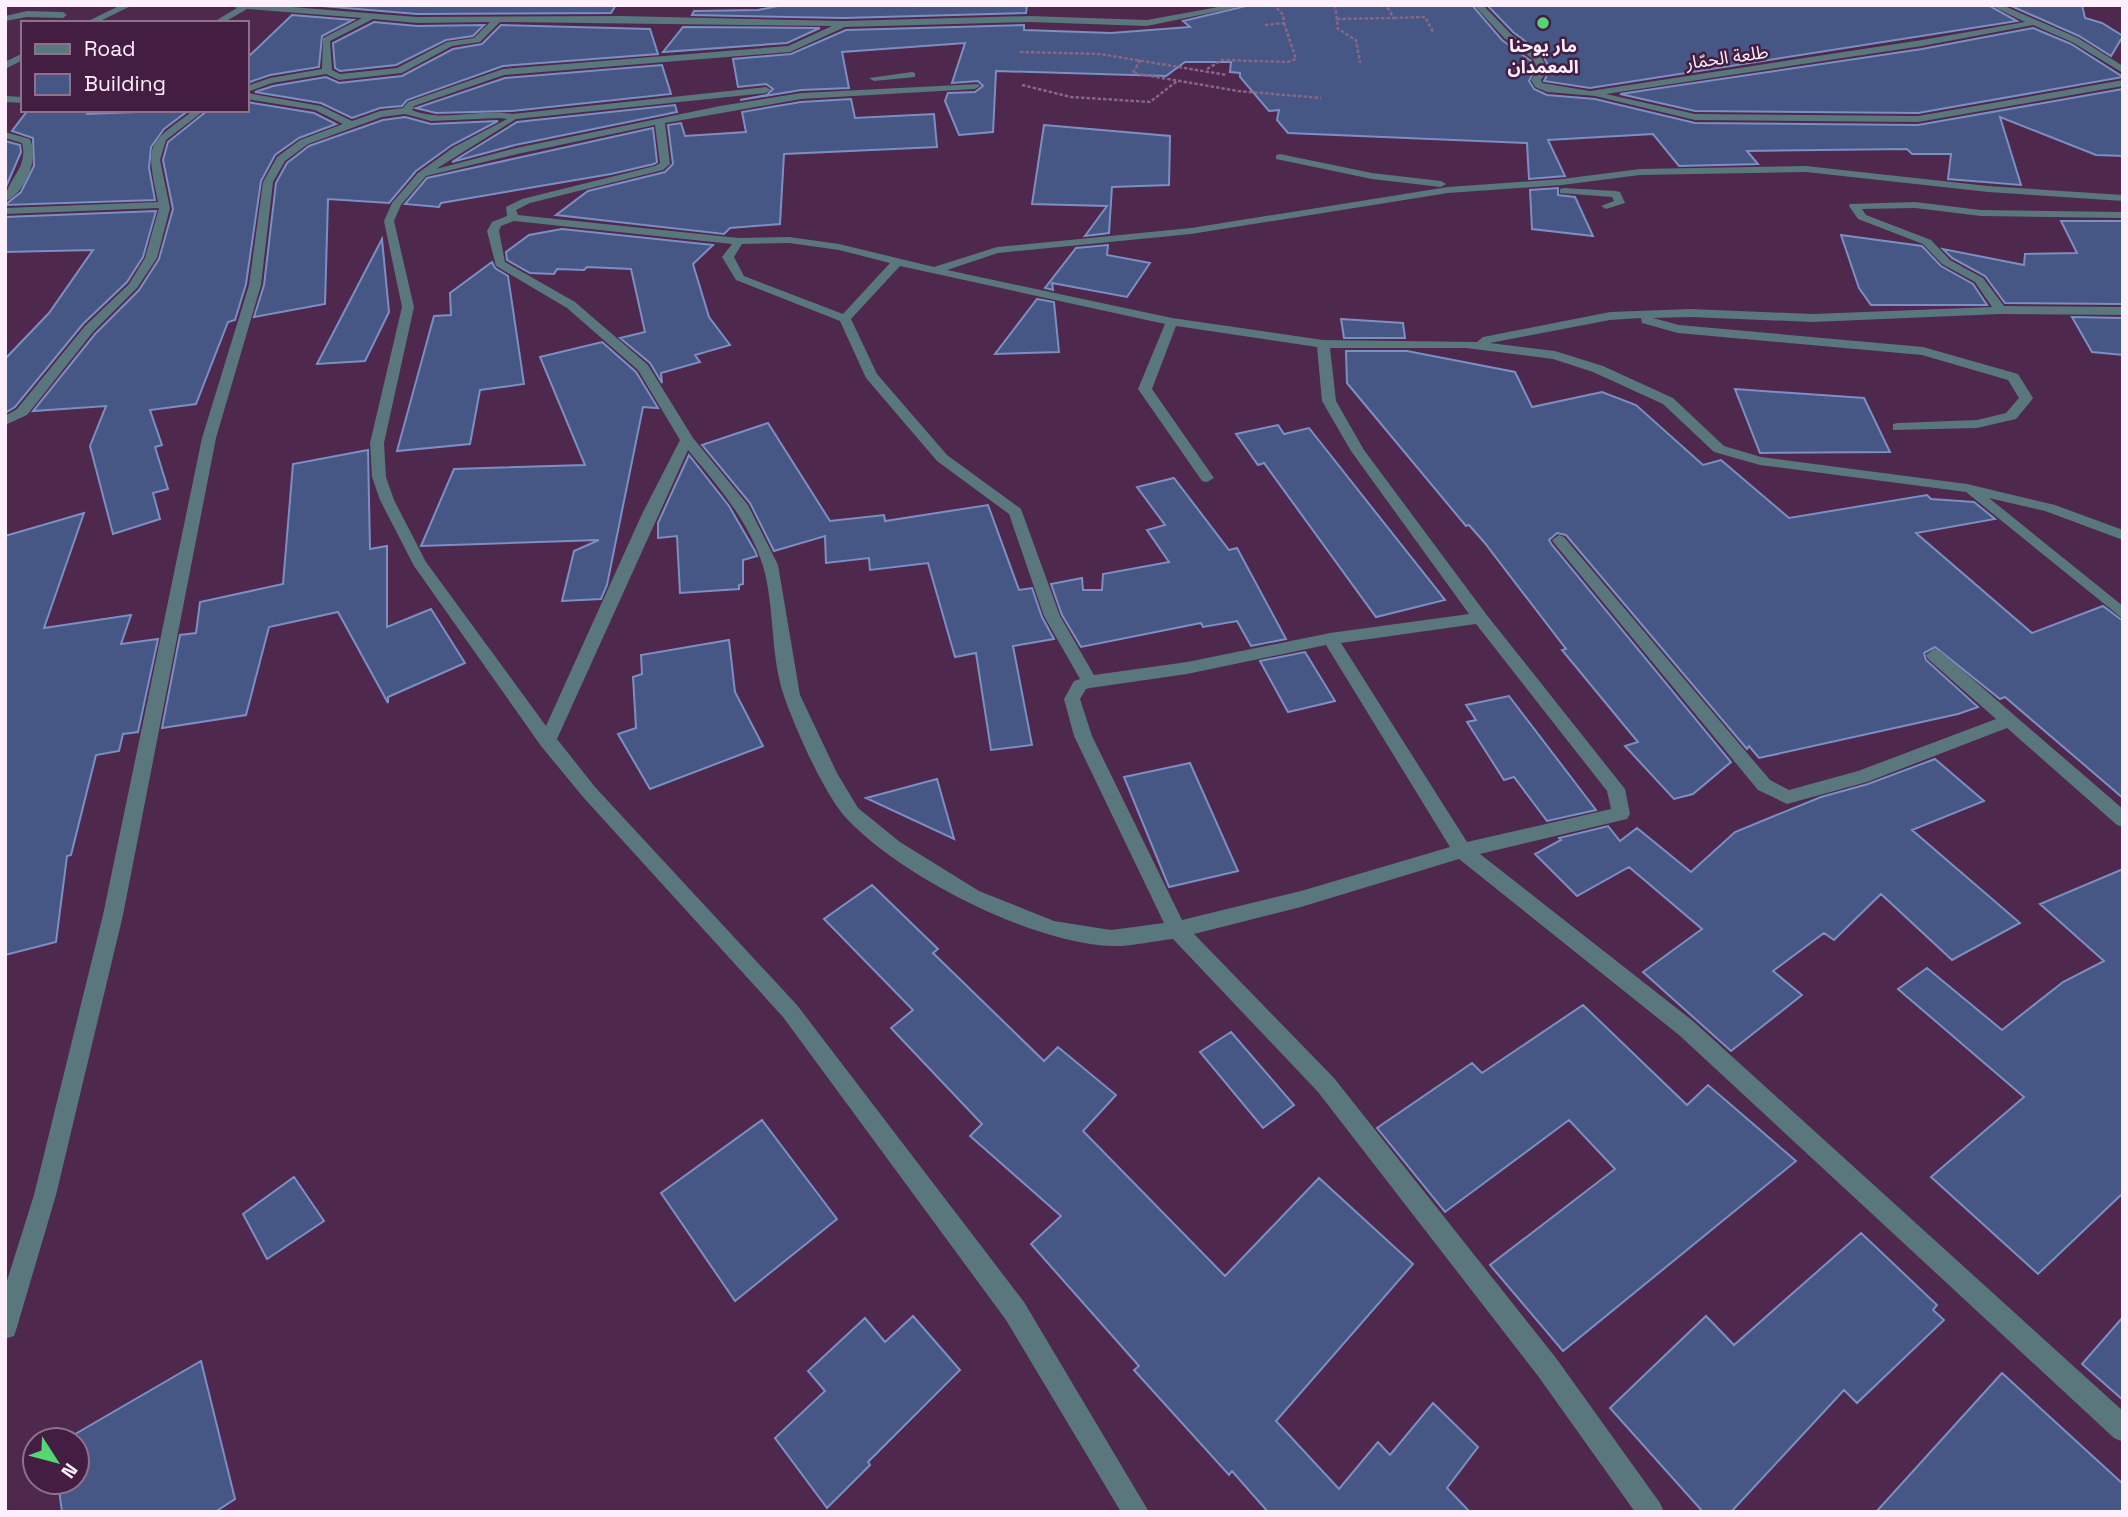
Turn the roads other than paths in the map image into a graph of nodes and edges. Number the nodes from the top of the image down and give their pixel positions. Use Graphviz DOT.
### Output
graph roads {
  1 [pos="129,5"];
  2 [pos="233,5"];
  3 [pos="552,5"];
  4 [pos="1244,5"];
  5 [pos="1478,5"];
  6 [pos="1994,5"];
  7 [pos="246,6"];
  8 [pos="64,16"];
  9 [pos="369,18"];
  10 [pos="5,19"];
  11 [pos="547,19"];
  12 [pos="498,20"];
  13 [pos="93,21"];
  14 [pos="220,21"];
  15 [pos="2031,23"];
  16 [pos="844,24"];
  17 [pos="21,57"];
  18 [pos="5,66"];
  19 [pos="2123,70"];
  20 [pos="327,71"];
  21 [pos="912,75"];
  22 [pos="862,80"];
  23 [pos="824,83"];
  24 [pos="2123,83"];
  25 [pos="975,86"];
  26 [pos="248,89"];
  27 [pos="1590,94"];
  28 [pos="248,96"];
  29 [pos="406,111"];
  30 [pos="197,112"];
  31 [pos="512,117"];
  32 [pos="660,122"];
  33 [pos="351,124"];
  34 [pos="5,135"];
  35 [pos="1280,157"];
  36 [pos="426,175"];
  37 [pos="1520,185"];
  38 [pos="1482,188"];
  39 [pos="2123,198"];
  40 [pos="5,199"];
  41 [pos="164,205"];
  42 [pos="1606,206"];
  43 [pos="5,211"];
  44 [pos="2123,215"];
  45 [pos="513,218"];
  46 [pos="739,241"];
  47 [pos="900,260"];
  48 [pos="935,271"];
  49 [pos="2000,310"];
  50 [pos="2123,311"];
  51 [pos="1629,315"];
  52 [pos="845,319"];
  53 [pos="1172,322"];
  54 [pos="1323,344"];
  55 [pos="1466,344"];
  56 [pos="5,421"];
  57 [pos="1898,427"];
  58 [pos="687,440"];
  59 [pos="1207,478"];
  60 [pos="1967,488"];
  61 [pos="2123,535"];
  62 [pos="1559,540"];
  63 [pos="2123,614"];
  64 [pos="1480,618"];
  65 [pos="1330,639"];
  66 [pos="1934,655"];
  67 [pos="1090,682"];
  68 [pos="2008,721"];
  69 [pos="548,741"];
  70 [pos="2123,820"];
  71 [pos="1462,852"];
  72 [pos="1177,930"];
  73 [pos="5,1327"];
  74 [pos="2123,1429"];
  75 [pos="1136,1512"];
  76 [pos="1651,1512"];
  1 -- 13 [label="street"];
  2 -- 7 [label="street"];
  3 -- 11 [label="street"];
  4 -- 16 [label="street"];
  5 -- 27 [label="street, طلعة الحمّار"];
  6 -- 15 [label="street"];
  7 -- 9 [label="street"];
  7 -- 14 [label="street"];
  8 -- 10 [label="street"];
  9 -- 12 [label="street"];
  9 -- 20 [label="street"];
  11 -- 12 [label="street"];
  11 -- 16 [label="street"];
  12 -- 20 [label="street"];
  15 -- 19 [label="street"];
  15 -- 27 [label="street, طلعة الحمّار"];
  16 -- 29 [label="street"];
  17 -- 18 [label="street"];
  20 -- 26 [label="street"];
  21 -- 22 [label="street"];
  23 -- 31 [label="street"];
  24 -- 27 [label="street"];
  25 -- 32 [label="street"];
  28 -- 33 [label="street"];
  29 -- 31 [label="street"];
  29 -- 33 [label="street"];
  30 -- 41 [label="street"];
  31 -- 36 [label="street"];
  32 -- 36 [label="street"];
  32 -- 45 [label="street"];
  33 -- 73 [label="street"];
  34 -- 40 [label="street"];
  35 -- 38 [label="street"];
  36 -- 69 [label="street"];
  37 -- 38 [label="street"];
  37 -- 39 [label="street"];
  37 -- 42 [label="street"];
  38 -- 48 [label="street"];
  41 -- 43 [label="street"];
  41 -- 56 [label="street"];
  44 -- 49 [label="street"];
  45 -- 46 [label="street"];
  45 -- 58 [label="street"];
  46 -- 47 [label="street"];
  46 -- 52 [label="street"];
  47 -- 48 [label="street"];
  47 -- 52 [label="street"];
  48 -- 53 [label="street"];
  49 -- 50 [label="street"];
  49 -- 51 [label="street"];
  51 -- 55 [label="street"];
  51 -- 57 [label="street"];
  52 -- 67 [label="street"];
  53 -- 54 [label="street"];
  53 -- 59 [label="street"];
  54 -- 55 [label="street"];
  54 -- 64 [label="street"];
  55 -- 60 [label="street"];
  58 -- 69 [label="street"];
  58 -- 72 [label="street"];
  60 -- 61 [label="street"];
  60 -- 63 [label="street"];
  62 -- 68 [label="street"];
  64 -- 65 [label="street"];
  64 -- 71 [label="street"];
  65 -- 67 [label="street"];
  65 -- 71 [label="street"];
  66 -- 68 [label="street"];
  67 -- 72 [label="street"];
  68 -- 70 [label="street"];
  69 -- 75 [label="street"];
  71 -- 72 [label="street"];
  71 -- 74 [label="street"];
  72 -- 76 [label="street"];
}
